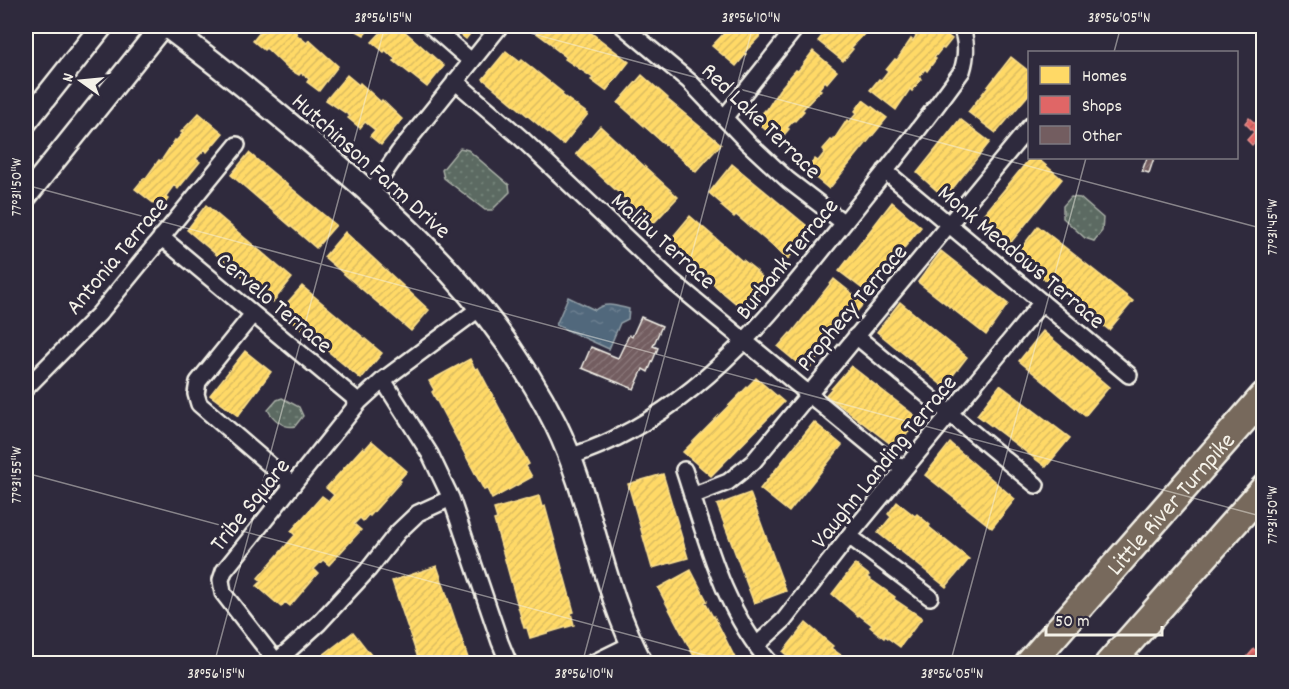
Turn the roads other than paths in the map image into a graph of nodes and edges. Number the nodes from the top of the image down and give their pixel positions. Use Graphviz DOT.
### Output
graph roads {
  1 [pos="102,26"];
  2 [pos="164,26"];
  3 [pos="431,26"];
  4 [pos="500,26"];
  5 [pos="623,26"];
  6 [pos="797,26"];
  7 [pos="962,26"];
  8 [pos="471,61"];
  9 [pos="455,81"];
  10 [pos="724,118"];
  11 [pos="26,122"];
  12 [pos="1028,127"];
  13 [pos="237,145"];
  14 [pos="885,171"];
  15 [pos="371,192"];
  16 [pos="26,196"];
  17 [pos="844,223"];
  18 [pos="949,225"];
  19 [pos="161,237"];
  20 [pos="1042,302"];
  21 [pos="480,308"];
  22 [pos="253,314"];
  23 [pos="856,336"];
  24 [pos="745,342"];
  25 [pos="1130,375"];
  26 [pos="383,380"];
  27 [pos="26,388"];
  28 [pos="809,392"];
  29 [pos="1263,396"];
  30 [pos="359,402"];
  31 [pos="950,414"];
  32 [pos="570,457"];
  33 [pos="904,469"];
  34 [pos="684,470"];
  35 [pos="293,485"];
  36 [pos="1036,485"];
  37 [pos="1263,489"];
  38 [pos="692,496"];
  39 [pos="451,498"];
  40 [pos="849,536"];
  41 [pos="930,597"];
  42 [pos="632,644"];
  43 [pos="757,645"];
  44 [pos="277,662"];
  45 [pos="509,663"];
  46 [pos="591,663"];
  47 [pos="642,663"];
  48 [pos="771,663"];
  49 [pos="1029,663"];
  50 [pos="1109,663"];
  1 -- 11 [label="street"];
  2 -- 15 [label="street, Hutchinson Farm Drive"];
  2 -- 16 [label="street"];
  3 -- 8 [label="street"];
  4 -- 8 [label="street"];
  5 -- 10 [label="street, Red Lake Terrace"];
  6 -- 10 [label="street"];
  7 -- 14 [label="street, Burbank Terrace"];
  8 -- 9 [label="street"];
  9 -- 15 [label="street"];
  9 -- 24 [label="street, Malibu Terrace"];
  10 -- 17 [label="street, Red Lake Terrace"];
  12 -- 18 [label="street, Prophecy Terrace"];
  13 -- 19 [label="street, Antonia Terrace"];
  14 -- 17 [label="street, Burbank Terrace"];
  14 -- 18 [label="street, Monk Meadows Terrace"];
  15 -- 21 [label="street, Hutchinson Farm Drive"];
  17 -- 24 [label="street, Burbank Terrace"];
  18 -- 20 [label="street, Monk Meadows Terrace"];
  18 -- 23 [label="street, Prophecy Terrace"];
  19 -- 22 [label="street, Cervelo Terrace"];
  19 -- 27 [label="street, Antonia Terrace"];
  20 -- 25 [label="street, Monk Meadows Terrace"];
  20 -- 31 [label="street, Vaughn Landing Terrace"];
  21 -- 26 [label="street, Tribe Square"];
  21 -- 32 [label="street, Hutchinson Farm Drive"];
  22 -- 30 [label="street, Cervelo Terrace"];
  22 -- 35 [label="street"];
  23 -- 28 [label="street, Prophecy Terrace"];
  23 -- 31 [label="street"];
  24 -- 28 [label="street, Malibu Terrace"];
  24 -- 32 [label="street, Burbank Terrace"];
  26 -- 30 [label="street, Tribe Square"];
  26 -- 39 [label="street"];
  28 -- 33 [label="street, Malibu Terrace"];
  28 -- 38 [label="street, Prophecy Terrace"];
  29 -- 49 [label="highway, Little River Turnpike"];
  30 -- 35 [label="street, Tribe Square"];
  31 -- 33 [label="street, Vaughn Landing Terrace"];
  31 -- 36 [label="street"];
  32 -- 42 [label="street, Hutchinson Farm Drive"];
  33 -- 40 [label="street, Vaughn Landing Terrace"];
  34 -- 38 [label="street"];
  35 -- 44 [label="street, Tribe Square"];
  37 -- 50 [label="highway"];
  38 -- 43 [label="street"];
  39 -- 44 [label="street"];
  39 -- 45 [label="street"];
  40 -- 41 [label="street"];
  40 -- 43 [label="street, Vaughn Landing Terrace"];
  42 -- 46 [label="street"];
  42 -- 47 [label="street, Hutchinson Farm Drive"];
  43 -- 48 [label="street"];
}
